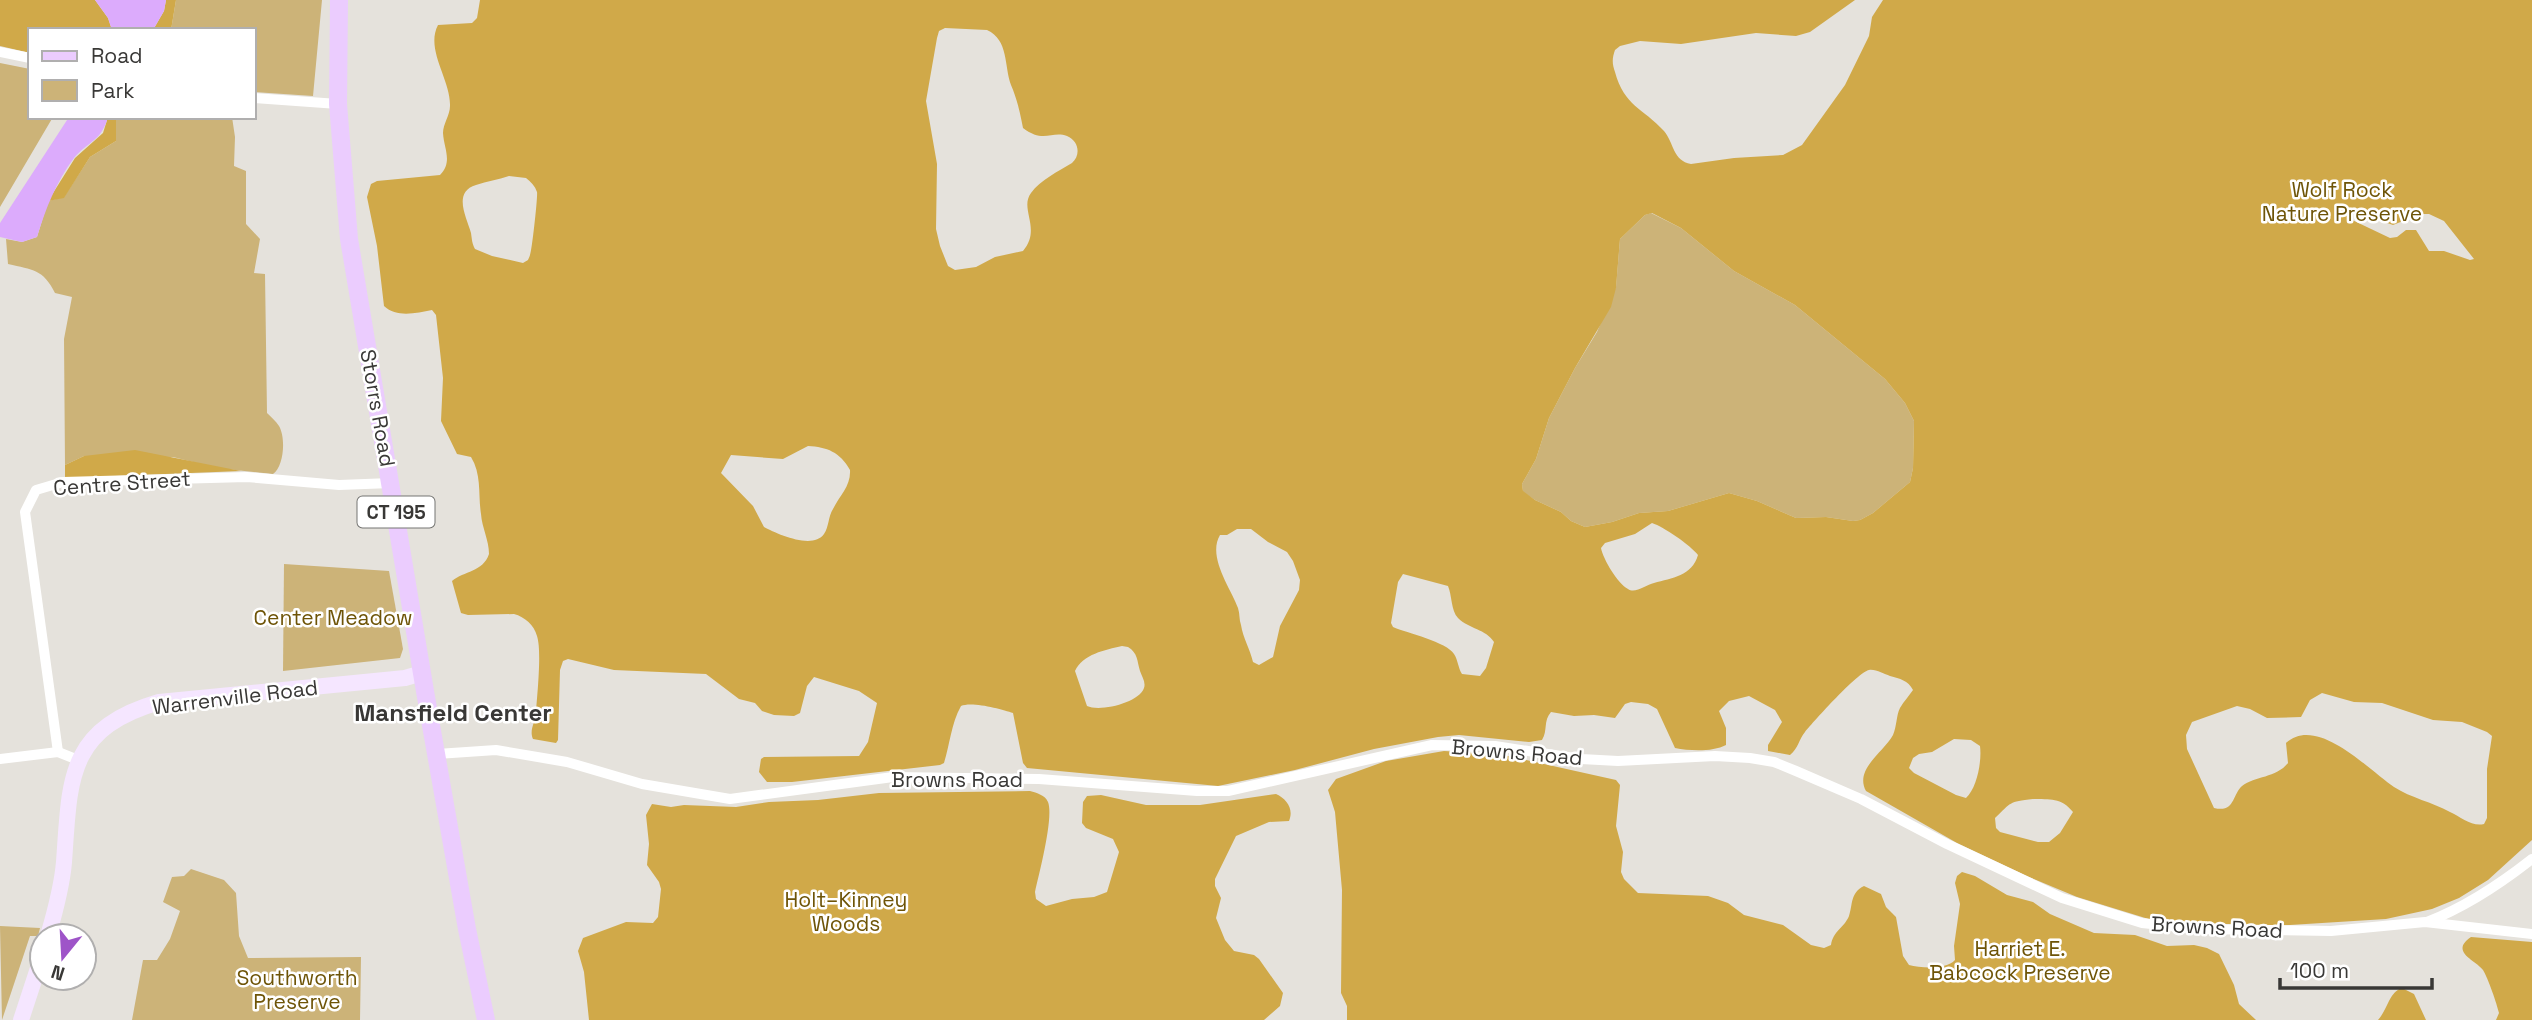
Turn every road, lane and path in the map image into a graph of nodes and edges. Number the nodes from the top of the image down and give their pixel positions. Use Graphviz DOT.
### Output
graph roads {
  1 [pos="339,0"];
  2 [pos="0,52"];
  3 [pos="28,58"];
  4 [pos="256,98"];
  5 [pos="338,104"];
  6 [pos="391,483"];
  7 [pos="422,673"];
  8 [pos="58,752"];
  9 [pos="437,754"];
  10 [pos="0,760"];
  11 [pos="78,760"];
  12 [pos="2532,859"];
  13 [pos="51,922"];
  14 [pos="2425,922"];
  15 [pos="2532,934"];
  16 [pos="30,992"];
  17 [pos="21,1020"];
  18 [pos="485,1020"];
  1 -- 5 [label="main road, Storrs Road / CT 195"];
  2 -- 3 [label="street"];
  4 -- 5 [label="street"];
  5 -- 6 [label="main road, Storrs Road / CT 195"];
  6 -- 7 [label="main road, Storrs Road / CT 195"];
  6 -- 8 [label="street, Centre Street"];
  7 -- 9 [label="main road, Storrs Road / CT 195"];
  7 -- 11 [label="main road, Warrenville Road"];
  8 -- 10 [label="street"];
  8 -- 11 [label="street"];
  9 -- 14 [label="street, Browns Road"];
  9 -- 18 [label="main road, Storrs Road / CT 195"];
  11 -- 13 [label="main road, Warrenville Road"];
  12 -- 14 [label="street"];
  14 -- 15 [label="street, Browns Road"];
  16 -- 17 [label="main road"];
}
